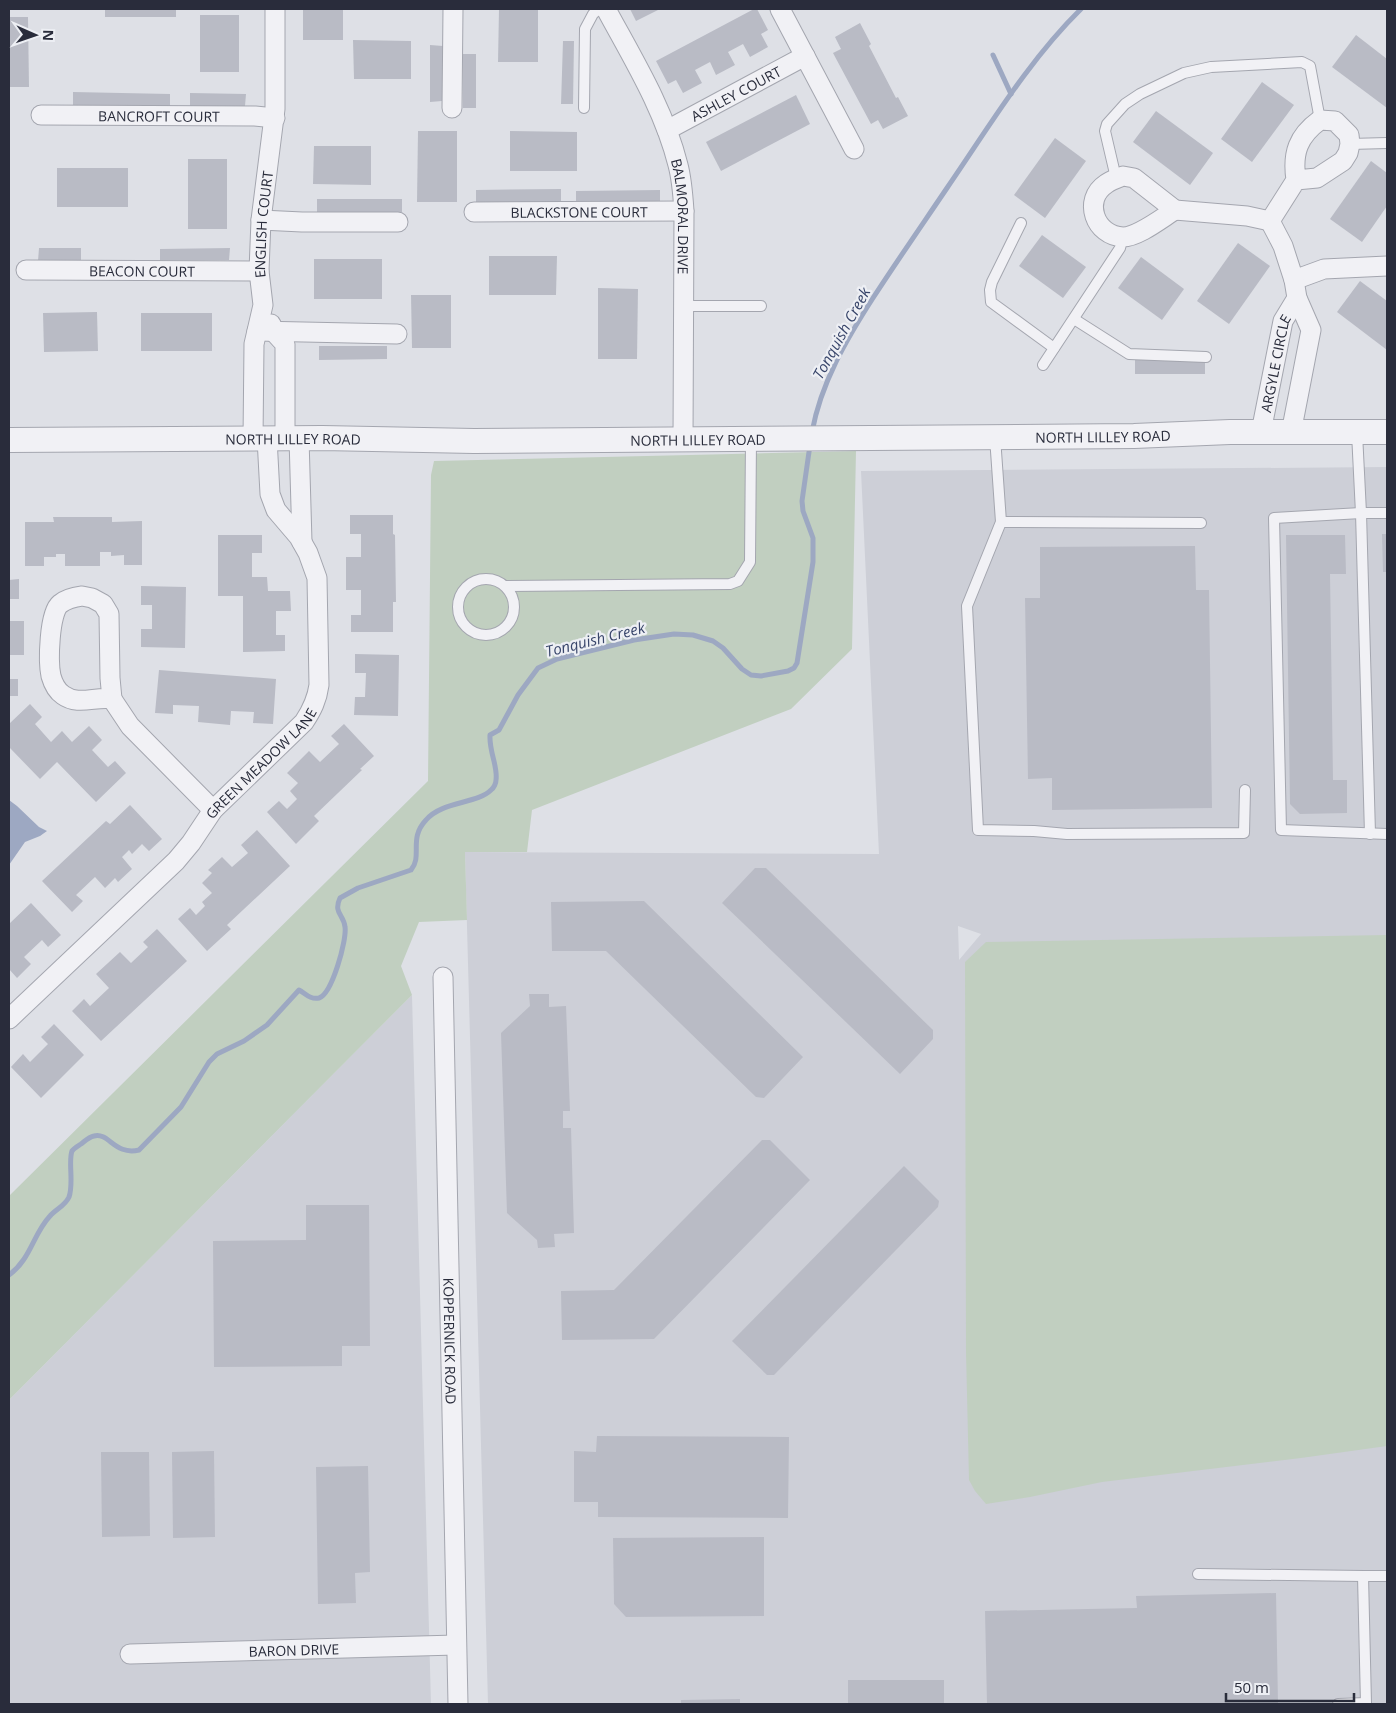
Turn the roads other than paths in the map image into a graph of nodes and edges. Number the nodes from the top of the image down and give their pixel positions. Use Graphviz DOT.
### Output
graph roads {
  1 [pos="275,9"];
  2 [pos="453,9"];
  3 [pos="599,9"];
  4 [pos="606,9"];
  5 [pos="780,9"];
  6 [pos="804,56"];
  7 [pos="452,108"];
  8 [pos="584,108"];
  9 [pos="41,115"];
  10 [pos="275,118"];
  11 [pos="1320,120"];
  12 [pos="667,130"];
  13 [pos="1387,143"];
  14 [pos="1350,144"];
  15 [pos="854,149"];
  16 [pos="1116,178"];
  17 [pos="1296,180"];
  18 [pos="1174,210"];
  19 [pos="684,211"];
  20 [pos="474,212"];
  21 [pos="261,220"];
  22 [pos="398,222"];
  23 [pos="1270,222"];
  24 [pos="1021,223"];
  25 [pos="1123,237"];
  26 [pos="1387,266"];
  27 [pos="26,270"];
  28 [pos="259,271"];
  29 [pos="1296,289"];
  30 [pos="684,306"];
  31 [pos="761,306"];
  32 [pos="1074,318"];
  33 [pos="266,331"];
  34 [pos="397,334"];
  35 [pos="1054,348"];
  36 [pos="1206,357"];
  37 [pos="1043,365"];
  38 [pos="1261,432"];
  39 [pos="1387,432"];
  40 [pos="1291,433"];
  41 [pos="1357,433"];
  42 [pos="996,437"];
  43 [pos="276,438"];
  44 [pos="683,439"];
  45 [pos="750,439"];
  46 [pos="9,440"];
  47 [pos="1361,513"];
  48 [pos="1387,513"];
  49 [pos="1001,522"];
  50 [pos="1201,523"];
  51 [pos="302,542"];
  52 [pos="506,586"];
  53 [pos="112,699"];
  54 [pos="1245,790"];
  55 [pos="213,810"];
  56 [pos="1370,834"];
  57 [pos="1387,834"];
  58 [pos="443,977"];
  59 [pos="9,1019"];
  60 [pos="1198,1574"];
  61 [pos="1363,1576"];
  62 [pos="1387,1576"];
  63 [pos="456,1645"];
  64 [pos="130,1654"];
  65 [pos="458,1704"];
  66 [pos="1338,1704"];
  67 [pos="1366,1704"];
  1 -- 10 [label="street, ENGLISH COURT"];
  2 -- 7 [label="street"];
  3 -- 8 [label="lane"];
  4 -- 12 [label="street, BALMORAL DRIVE"];
  5 -- 6 [label="street"];
  6 -- 12 [label="street, ASHLEY COURT"];
  6 -- 15 [label="street"];
  9 -- 10 [label="street, BANCROFT COURT"];
  10 -- 21 [label="street, ENGLISH COURT"];
  11 -- 14 [label="street"];
  11 -- 16 [label="lane"];
  11 -- 17 [label="street"];
  12 -- 19 [label="street, BALMORAL DRIVE"];
  13 -- 14 [label="lane"];
  14 -- 17 [label="street"];
  16 -- 18 [label="street"];
  16 -- 25 [label="street"];
  17 -- 23 [label="street"];
  18 -- 23 [label="street"];
  18 -- 25 [label="street"];
  19 -- 20 [label="street, BLACKSTONE COURT"];
  19 -- 30 [label="street, BALMORAL DRIVE"];
  21 -- 22 [label="street"];
  21 -- 28 [label="street, ENGLISH COURT"];
  23 -- 29 [label="street, ARGYLE CIRCLE"];
  24 -- 35 [label="lane"];
  25 -- 32 [label="lane"];
  26 -- 29 [label="street"];
  27 -- 28 [label="street, BEACON COURT"];
  28 -- 33 [label="street, ENGLISH COURT"];
  29 -- 38 [label="street, ARGYLE CIRCLE"];
  29 -- 40 [label="street, ARGYLE CIRCLE"];
  30 -- 31 [label="lane"];
  30 -- 44 [label="street, BALMORAL DRIVE"];
  32 -- 35 [label="lane"];
  32 -- 36 [label="lane"];
  33 -- 34 [label="street"];
  33 -- 43 [label="street, ENGLISH COURT"];
  33 -- 43 [label="street"];
  35 -- 37 [label="lane"];
  38 -- 40 [label="street, NORTH LILLEY ROAD"];
  38 -- 42 [label="street, NORTH LILLEY ROAD"];
  39 -- 41 [label="street, NORTH LILLEY ROAD"];
  40 -- 41 [label="street, NORTH LILLEY ROAD"];
  41 -- 47 [label="lane"];
  42 -- 45 [label="street, NORTH LILLEY ROAD"];
  42 -- 49 [label="lane"];
  43 -- 44 [label="street, NORTH LILLEY ROAD"];
  43 -- 46 [label="street, NORTH LILLEY ROAD"];
  43 -- 51 [label="street"];
  43 -- 51 [label="street, GREEN MEADOW LANE"];
  44 -- 45 [label="street, NORTH LILLEY ROAD"];
  45 -- 52 [label="lane"];
  47 -- 48 [label="lane"];
  47 -- 56 [label="lane"];
  47 -- 56 [label="lane"];
  49 -- 50 [label="lane"];
  49 -- 54 [label="lane"];
  51 -- 55 [label="street, GREEN MEADOW LANE"];
  52 -- 52 [label="lane"];
  53 -- 53 [label="street"];
  53 -- 55 [label="street"];
  55 -- 59 [label="street, GREEN MEADOW LANE"];
  56 -- 57 [label="lane"];
  58 -- 63 [label="street, KOPPERNICK ROAD"];
  60 -- 61 [label="lane"];
  61 -- 62 [label="lane"];
  61 -- 67 [label="lane"];
  63 -- 64 [label="street, BARON DRIVE"];
  63 -- 65 [label="street, KOPPERNICK ROAD"];
  66 -- 67 [label="lane"];
}
